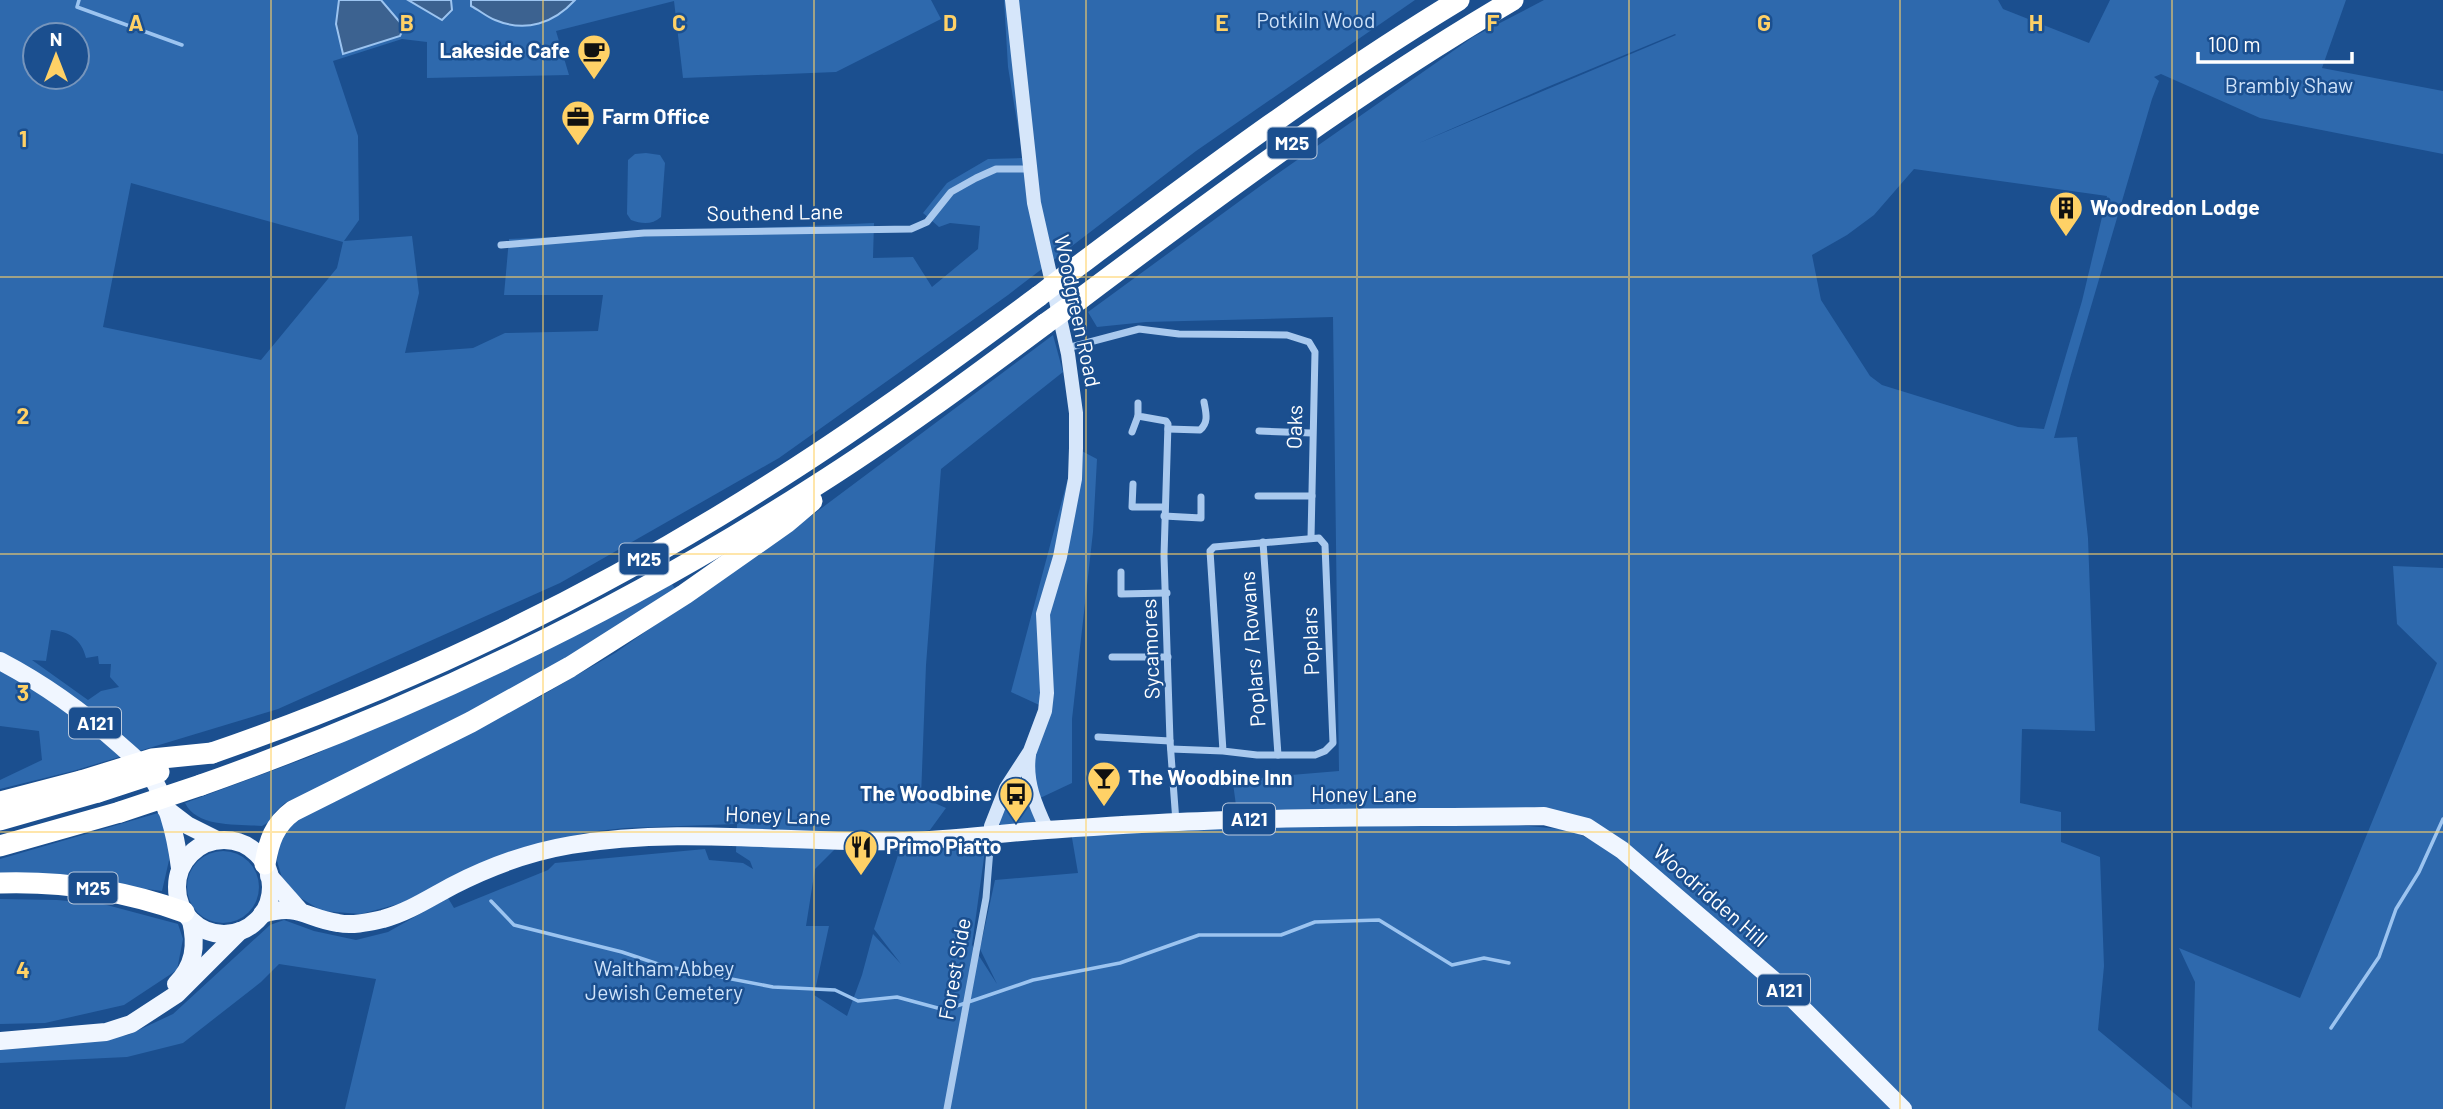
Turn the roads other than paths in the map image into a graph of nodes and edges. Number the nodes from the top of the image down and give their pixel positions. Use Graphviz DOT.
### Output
graph roads {
  1 [pos="1012,0"];
  2 [pos="1459,0"];
  3 [pos="1513,0"];
  4 [pos="1029,169"];
  5 [pos="500,245"];
  6 [pos="1067,348"];
  7 [pos="1204,402"];
  8 [pos="1138,403"];
  9 [pos="1138,416"];
  10 [pos="1168,429"];
  11 [pos="1259,431"];
  12 [pos="1132,432"];
  13 [pos="1312,433"];
  14 [pos="862,455"];
  15 [pos="1133,484"];
  16 [pos="1258,496"];
  17 [pos="1312,496"];
  18 [pos="1201,497"];
  19 [pos="1165,507"];
  20 [pos="1164,516"];
  21 [pos="1311,538"];
  22 [pos="1263,541"];
  23 [pos="1121,572"];
  24 [pos="1167,593"];
  25 [pos="1112,657"];
  26 [pos="1168,657"];
  27 [pos="0,661"];
  28 [pos="1098,737"];
  29 [pos="1170,745"];
  30 [pos="1030,751"];
  31 [pos="1223,751"];
  32 [pos="1278,755"];
  33 [pos="89,787"];
  34 [pos="0,802"];
  35 [pos="166,809"];
  36 [pos="0,820"];
  37 [pos="1567,821"];
  38 [pos="1176,822"];
  39 [pos="1048,830"];
  40 [pos="991,835"];
  41 [pos="217,840"];
  42 [pos="0,846"];
  43 [pos="180,868"];
  44 [pos="267,870"];
  45 [pos="0,883"];
  46 [pos="299,910"];
  47 [pos="262,914"];
  48 [pos="187,917"];
  49 [pos="240,931"];
  50 [pos="68,1034"];
  51 [pos="0,1041"];
  52 [pos="947,1109"];
  53 [pos="1903,1109"];
  1 -- 4 [label="street, Woodgreen Road"];
  2 -- 33 [label="highway, M25, bridge"];
  3 -- 14 [label="highway, M25, bridge"];
  4 -- 5 [label="street, Southend Lane"];
  4 -- 6 [label="street, Woodgreen Road"];
  6 -- 13 [label="street, Oaks"];
  6 -- 30 [label="street, Woodgreen Road"];
  7 -- 10 [label="street"];
  8 -- 9 [label="street"];
  9 -- 10 [label="street"];
  9 -- 12 [label="street"];
  10 -- 19 [label="street, Sycamores"];
  11 -- 13 [label="street"];
  13 -- 17 [label="street, Oaks"];
  14 -- 42 [label="highway, M25, bridge"];
  14 -- 44 [label="highway, M25"];
  15 -- 19 [label="street"];
  16 -- 17 [label="street"];
  17 -- 21 [label="street, Oaks"];
  18 -- 20 [label="street"];
  19 -- 20 [label="street, Sycamores"];
  20 -- 24 [label="street, Sycamores"];
  21 -- 22 [label="street"];
  21 -- 32 [label="street, Poplars"];
  22 -- 31 [label="street"];
  22 -- 32 [label="street, Poplars / Rowans"];
  23 -- 24 [label="street"];
  24 -- 26 [label="street, Sycamores"];
  25 -- 26 [label="street"];
  26 -- 29 [label="street, Sycamores"];
  27 -- 35 [label="main road, A121"];
  28 -- 29 [label="street"];
  29 -- 31 [label="street"];
  29 -- 38 [label="street, Sycamores"];
  30 -- 39 [label="street, Woodgreen Road"];
  30 -- 40 [label="street, Woodgreen Road"];
  31 -- 32 [label="street"];
  33 -- 34 [label="highway, M25"];
  33 -- 36 [label="highway, M25"];
  35 -- 41 [label="main road"];
  35 -- 43 [label="main road, A121"];
  37 -- 38 [label="main road, Honey Lane / A121"];
  37 -- 53 [label="main road, Woodridden Hill / A121"];
  38 -- 39 [label="main road, Honey Lane / A121"];
  39 -- 40 [label="main road, Honey Lane / A121"];
  40 -- 46 [label="main road, Honey Lane / A121"];
  40 -- 52 [label="street, Forest Side"];
  41 -- 43 [label="main road"];
  41 -- 44 [label="main road"];
  43 -- 48 [label="main road"];
  44 -- 46 [label="main road"];
  44 -- 47 [label="main road"];
  45 -- 48 [label="highway, M25"];
  46 -- 47 [label="main road, Honey Lane / A121"];
  47 -- 49 [label="main road"];
  48 -- 49 [label="main road"];
  48 -- 50 [label="main road"];
  49 -- 50 [label="main road"];
  50 -- 51 [label="main road"];
}
